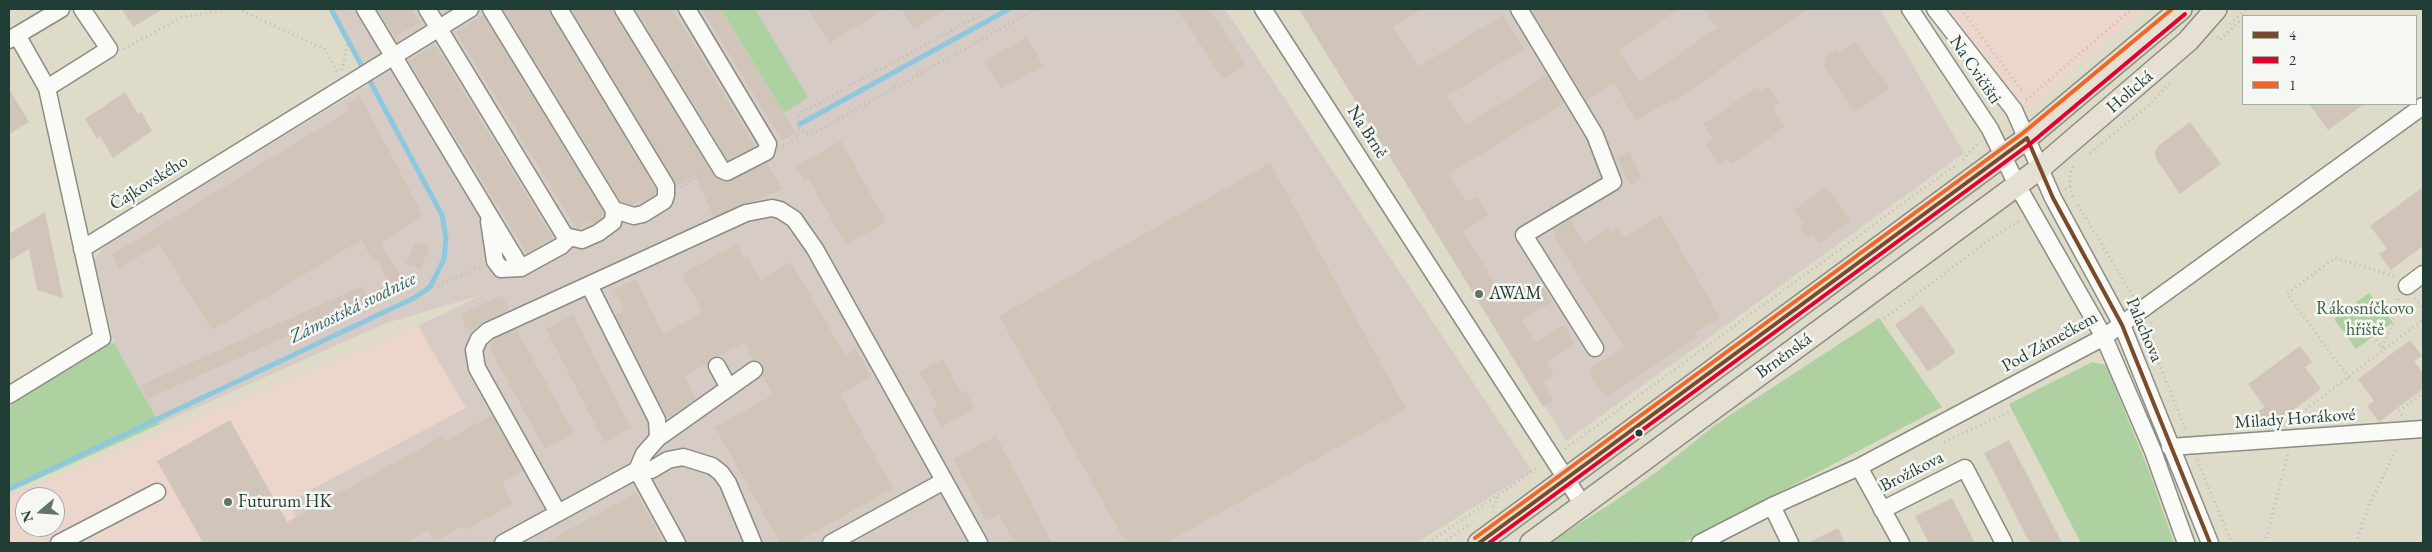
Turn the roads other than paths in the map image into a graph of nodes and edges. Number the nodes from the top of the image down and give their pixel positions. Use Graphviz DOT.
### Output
graph roads {
  1 [pos="61,9"];
  2 [pos="82,9"];
  3 [pos="365,9"];
  4 [pos="427,9"];
  5 [pos="470,9"];
  6 [pos="491,9"];
  7 [pos="559,9"];
  8 [pos="623,9"];
  9 [pos="687,9"];
  10 [pos="1263,9"];
  11 [pos="1519,9"];
  12 [pos="1910,9"];
  13 [pos="1935,9"];
  14 [pos="2181,9"];
  15 [pos="2216,9"];
  16 [pos="439,28"];
  17 [pos="11,36"];
  18 [pos="393,56"];
  19 [pos="47,88"];
  20 [pos="2423,106"];
  21 [pos="2027,138"];
  22 [pos="2004,155"];
  23 [pos="2038,168"];
  24 [pos="2016,185"];
  25 [pos="614,210"];
  26 [pos="488,214"];
  27 [pos="569,238"];
  28 [pos="82,249"];
  29 [pos="521,268"];
  30 [pos="2423,274"];
  31 [pos="2405,282"];
  32 [pos="589,285"];
  33 [pos="2122,325"];
  34 [pos="2104,337"];
  35 [pos="1595,348"];
  36 [pos="717,366"];
  37 [pos="754,370"];
  38 [pos="729,388"];
  39 [pos="9,395"];
  40 [pos="2423,430"];
  41 [pos="658,438"];
  42 [pos="2170,447"];
  43 [pos="1858,467"];
  44 [pos="637,470"];
  45 [pos="1567,478"];
  46 [pos="944,481"];
  47 [pos="157,492"];
  48 [pos="1583,504"];
  49 [pos="1772,506"];
  50 [pos="1882,510"];
  51 [pos="558,513"];
  52 [pos="59,543"];
  53 [pos="503,543"];
  54 [pos="677,543"];
  55 [pos="753,543"];
  56 [pos="831,543"];
  57 [pos="979,543"];
  58 [pos="1479,543"];
  59 [pos="1531,543"];
  60 [pos="1700,543"];
  61 [pos="1790,543"];
  62 [pos="1901,543"];
  63 [pos="2004,543"];
  64 [pos="2186,543"];
  65 [pos="2210,543"];
  1 -- 17 [label="street"];
  2 -- 19 [label="street"];
  3 -- 18 [label="street"];
  4 -- 16 [label="street"];
  5 -- 16 [label="street, Čajkovského"];
  6 -- 25 [label="street"];
  7 -- 25 [label="street"];
  8 -- 9 [label="street"];
  10 -- 45 [label="street, Na Brně"];
  11 -- 35 [label="street"];
  12 -- 22 [label="street, Na Cvičišti"];
  13 -- 21 [label="street, Na Cvičišti"];
  14 -- 21 [label="main road, Holická"];
  15 -- 23 [label="main road, Holická"];
  16 -- 18 [label="street, Čajkovského"];
  16 -- 27 [label="street"];
  17 -- 19 [label="street"];
  18 -- 26 [label="street"];
  18 -- 28 [label="street, Čajkovského"];
  19 -- 28 [label="street"];
  20 -- 33 [label="street, Pod Zámečkem"];
  21 -- 22 [label="main road, Holická"];
  21 -- 23 [label="street, Palachova"];
  22 -- 24 [label="street"];
  22 -- 45 [label="main road, Brněnská"];
  23 -- 24 [label="main road, Brněnská"];
  23 -- 33 [label="street, Palachova"];
  24 -- 34 [label="street"];
  24 -- 48 [label="main road, Brněnská"];
  25 -- 27 [label="street"];
  26 -- 29 [label="street"];
  26 -- 29 [label="street"];
  27 -- 29 [label="street"];
  28 -- 39 [label="street"];
  30 -- 31 [label="street"];
  32 -- 41 [label="street"];
  32 -- 46 [label="street"];
  32 -- 51 [label="street"];
  33 -- 34 [label="street, Pod Zámečkem"];
  33 -- 42 [label="street, Palachova"];
  34 -- 43 [label="street, Pod Zámečkem"];
  34 -- 64 [label="street"];
  36 -- 38 [label="street"];
  37 -- 38 [label="street"];
  38 -- 41 [label="street"];
  40 -- 42 [label="street, Milady Horákové"];
  41 -- 44 [label="street"];
  42 -- 65 [label="street, Palachova"];
  43 -- 49 [label="street, Pod Zámečkem"];
  43 -- 50 [label="street, Brožíkova"];
  44 -- 51 [label="street"];
  44 -- 54 [label="street"];
  44 -- 55 [label="street"];
  45 -- 48 [label="street, Na Brně"];
  45 -- 58 [label="main road, Brněnská"];
  46 -- 56 [label="street"];
  46 -- 57 [label="street"];
  47 -- 52 [label="street"];
  48 -- 59 [label="main road, Brněnská"];
  49 -- 60 [label="street, Pod Zámečkem"];
  49 -- 61 [label="street"];
  50 -- 62 [label="street, Brožíkova"];
  50 -- 63 [label="street, Brožíkova"];
  51 -- 53 [label="street"];
}
